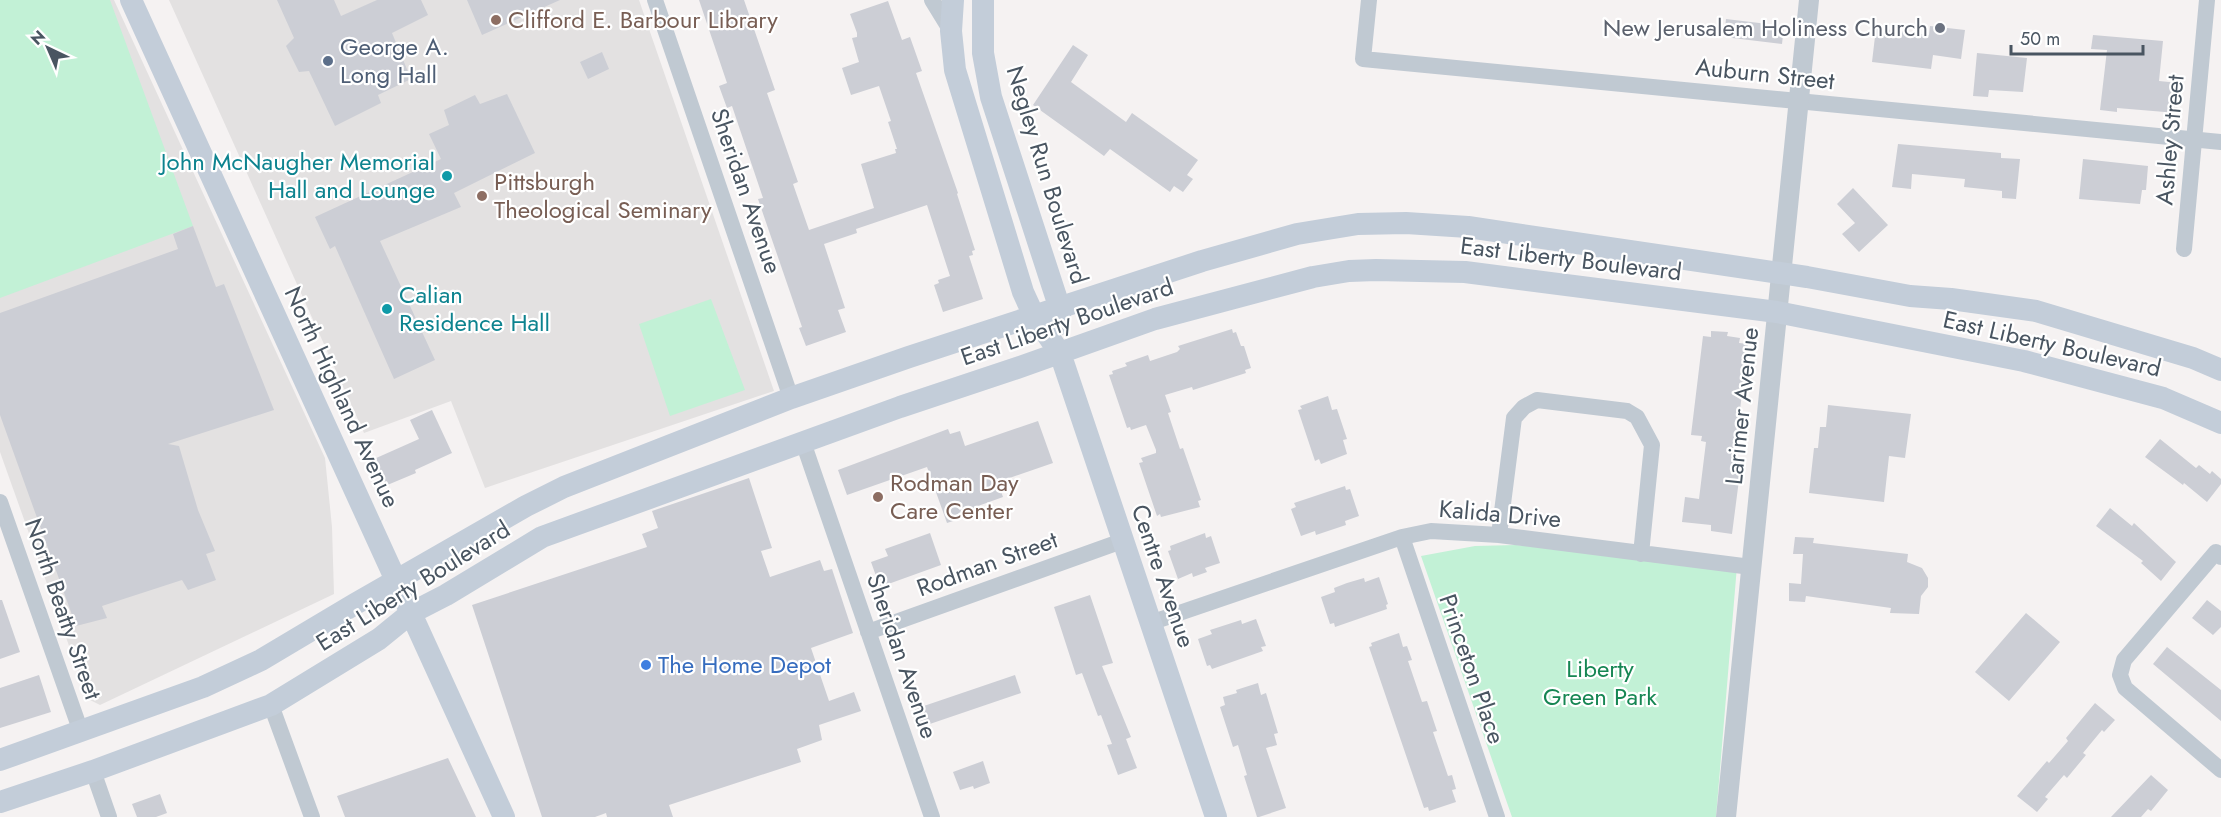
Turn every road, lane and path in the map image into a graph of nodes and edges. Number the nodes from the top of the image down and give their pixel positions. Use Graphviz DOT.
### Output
graph roads {
  1 [pos="131,0"];
  2 [pos="655,0"];
  3 [pos="932,0"];
  4 [pos="953,0"];
  5 [pos="983,0"];
  6 [pos="1369,0"];
  7 [pos="1809,0"];
  8 [pos="2208,0"];
  9 [pos="951,31"];
  10 [pos="1799,102"];
  11 [pos="2194,140"];
  12 [pos="2221,142"];
  13 [pos="2184,249"];
  14 [pos="1782,274"];
  15 [pos="1060,309"];
  16 [pos="1777,312"];
  17 [pos="1034,316"];
  18 [pos="1060,353"];
  19 [pos="2221,370"];
  20 [pos="791,398"];
  21 [pos="2221,423"];
  22 [pos="803,442"];
  23 [pos="0,502"];
  24 [pos="1499,535"];
  25 [pos="1402,537"];
  26 [pos="1122,541"];
  27 [pos="1641,554"];
  28 [pos="2221,557"];
  29 [pos="1751,567"];
  30 [pos="396,580"];
  31 [pos="411,613"];
  32 [pos="1150,623"];
  33 [pos="868,632"];
  34 [pos="271,705"];
  35 [pos="81,732"];
  36 [pos="0,760"];
  37 [pos="2221,770"];
  38 [pos="93,771"];
  39 [pos="0,802"];
  40 [pos="109,817"];
  41 [pos="312,817"];
  42 [pos="504,817"];
  43 [pos="932,817"];
  44 [pos="1216,817"];
  45 [pos="1497,817"];
  46 [pos="1726,817"];
  1 -- 30 [label="main road, North Highland Avenue"];
  2 -- 20 [label="street, Sheridan Avenue"];
  3 -- 9 [label="street"];
  4 -- 9 [label="main road"];
  5 -- 15 [label="main road, Negley Run Boulevard"];
  6 -- 10 [label="street, Auburn Street"];
  7 -- 10 [label="street, Larimer Avenue"];
  8 -- 11 [label="street, Ashley Street"];
  9 -- 17 [label="main road"];
  10 -- 11 [label="street, Auburn Street"];
  10 -- 14 [label="street, Larimer Avenue"];
  11 -- 12 [label="street, Auburn Street"];
  11 -- 13 [label="street, Ashley Street"];
  14 -- 15 [label="main road, East Liberty Boulevard"];
  14 -- 16 [label="street, Larimer Avenue"];
  14 -- 19 [label="main road, East Liberty Boulevard"];
  15 -- 17 [label="main road, East Liberty Boulevard"];
  15 -- 18 [label="main road, Negley Run Boulevard"];
  16 -- 18 [label="main road, East Liberty Boulevard"];
  16 -- 21 [label="main road, East Liberty Boulevard"];
  16 -- 29 [label="street, Larimer Avenue"];
  17 -- 18 [label="main road"];
  17 -- 20 [label="main road, East Liberty Boulevard"];
  18 -- 22 [label="main road, East Liberty Boulevard"];
  18 -- 26 [label="main road, Centre Avenue"];
  20 -- 30 [label="main road, East Liberty Boulevard"];
  22 -- 31 [label="main road, East Liberty Boulevard"];
  22 -- 33 [label="street, Sheridan Avenue"];
  23 -- 35 [label="street, North Beatty Street"];
  24 -- 25 [label="street, Kalida Drive"];
  24 -- 27 [label="street, Kalida Drive"];
  24 -- 27 [label="street"];
  25 -- 32 [label="street, Kalida Drive"];
  25 -- 45 [label="street, Princeton Place"];
  26 -- 32 [label="main road, Centre Avenue"];
  26 -- 33 [label="street, Rodman Street"];
  27 -- 29 [label="street, Kalida Drive"];
  28 -- 37 [label="street"];
  29 -- 46 [label="street, Larimer Avenue"];
  30 -- 31 [label="main road, North Highland Avenue"];
  30 -- 35 [label="main road, East Liberty Boulevard"];
  31 -- 34 [label="main road, East Liberty Boulevard"];
  31 -- 42 [label="main road, North Highland Avenue"];
  32 -- 44 [label="main road, Centre Avenue"];
  33 -- 43 [label="street, Sheridan Avenue"];
  34 -- 38 [label="main road, East Liberty Boulevard"];
  34 -- 41 [label="street"];
  35 -- 36 [label="main road, East Liberty Boulevard"];
  38 -- 39 [label="main road, East Liberty Boulevard"];
  38 -- 40 [label="street"];
}
